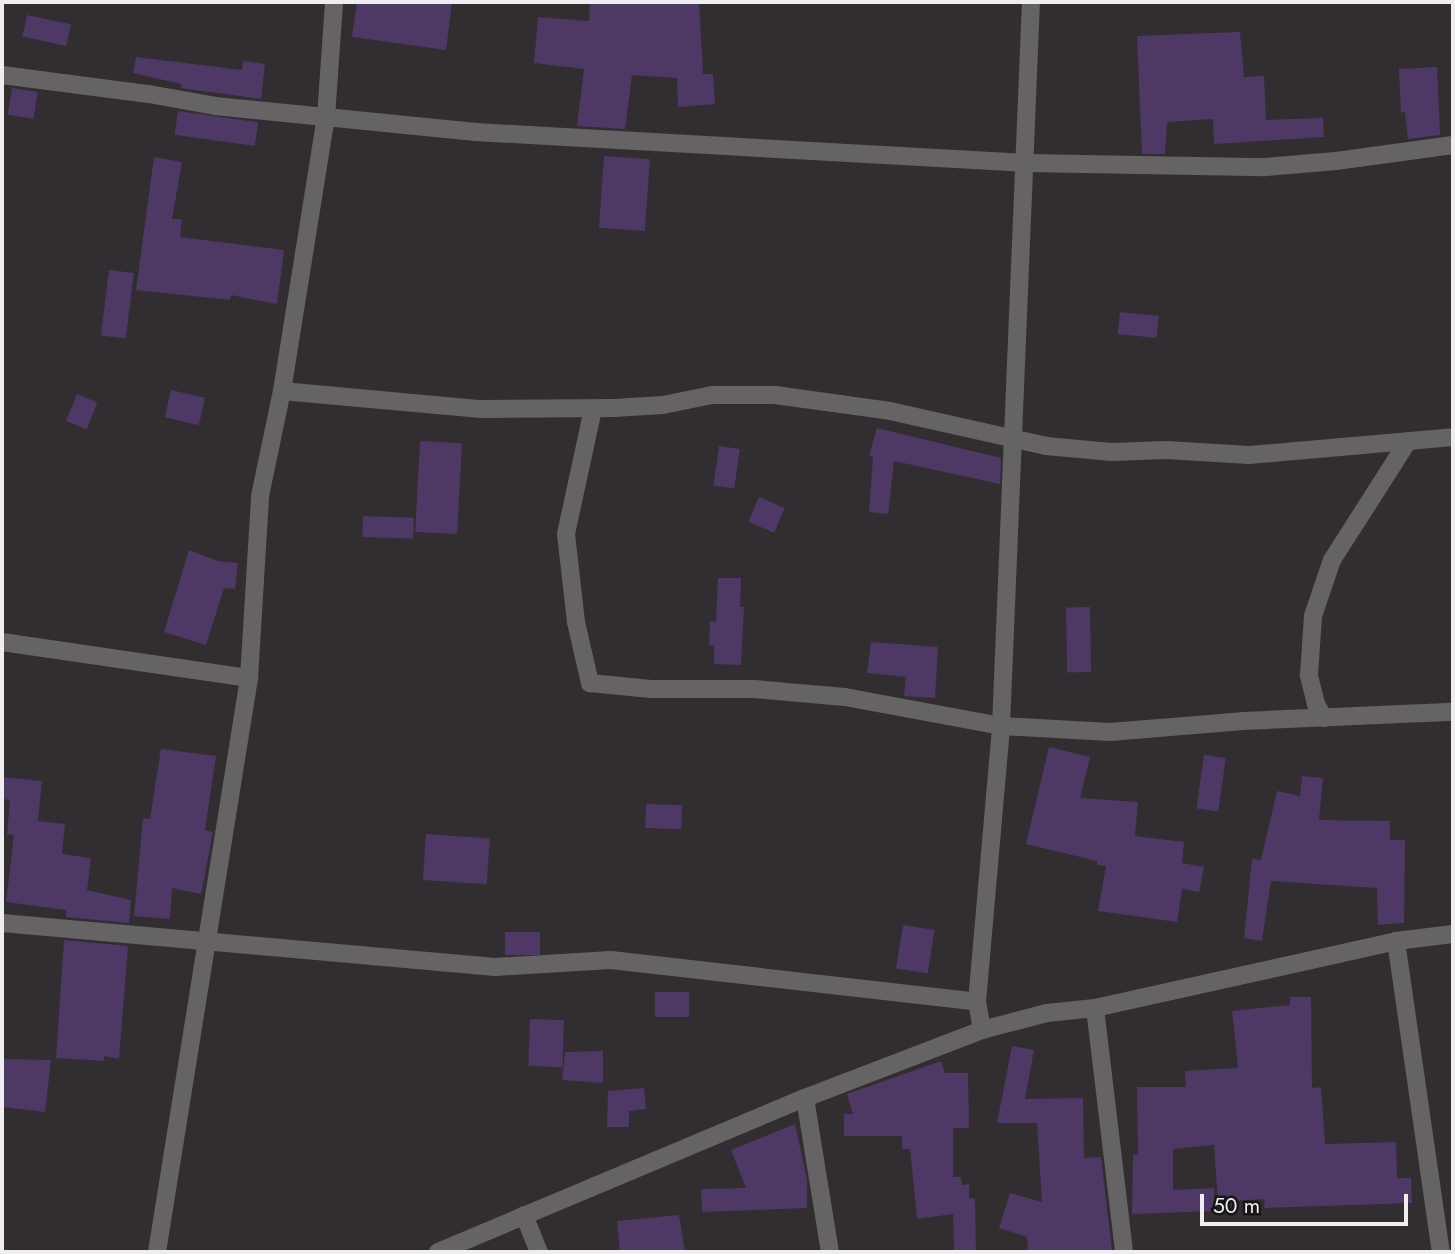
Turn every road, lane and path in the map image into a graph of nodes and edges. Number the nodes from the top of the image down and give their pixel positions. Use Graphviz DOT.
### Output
graph roads {
  1 [pos="334,2"];
  2 [pos="1031,2"];
  3 [pos="2,75"];
  4 [pos="326,117"];
  5 [pos="1453,145"];
  6 [pos="1026,163"];
  7 [pos="282,391"];
  8 [pos="593,409"];
  9 [pos="1453,437"];
  10 [pos="1012,438"];
  11 [pos="1408,442"];
  12 [pos="2,642"];
  13 [pos="249,678"];
  14 [pos="1453,712"];
  15 [pos="1324,718"];
  16 [pos="1001,726"];
  17 [pos="2,923"];
  18 [pos="1453,934"];
  19 [pos="206,940"];
  20 [pos="1396,940"];
  21 [pos="977,1002"];
  22 [pos="1095,1007"];
  23 [pos="982,1030"];
  24 [pos="805,1098"];
  25 [pos="524,1215"];
  26 [pos="157,1252"];
  27 [pos="438,1252"];
  28 [pos="539,1252"];
  29 [pos="830,1252"];
  30 [pos="1124,1252"];
  31 [pos="1441,1252"];
  1 -- 4 [label="street"];
  2 -- 6 [label="street"];
  3 -- 4 [label="street"];
  4 -- 6 [label="street"];
  4 -- 7 [label="street"];
  5 -- 6 [label="street"];
  6 -- 10 [label="street"];
  7 -- 8 [label="street"];
  7 -- 13 [label="street"];
  8 -- 10 [label="street"];
  8 -- 16 [label="street"];
  9 -- 11 [label="street"];
  10 -- 11 [label="street"];
  10 -- 16 [label="street"];
  11 -- 15 [label="street"];
  12 -- 13 [label="street"];
  13 -- 19 [label="street"];
  14 -- 15 [label="street"];
  15 -- 16 [label="street"];
  16 -- 21 [label="street"];
  17 -- 19 [label="street"];
  18 -- 20 [label="street"];
  19 -- 21 [label="street"];
  19 -- 26 [label="street"];
  20 -- 22 [label="street"];
  20 -- 31 [label="street"];
  21 -- 23 [label="street"];
  22 -- 23 [label="street"];
  22 -- 30 [label="street"];
  23 -- 24 [label="street"];
  24 -- 25 [label="street"];
  24 -- 29 [label="street"];
  25 -- 27 [label="street"];
  25 -- 28 [label="street"];
}
